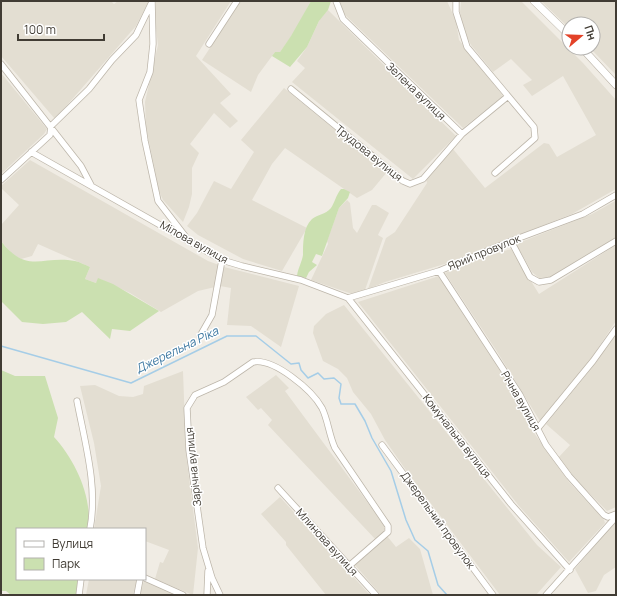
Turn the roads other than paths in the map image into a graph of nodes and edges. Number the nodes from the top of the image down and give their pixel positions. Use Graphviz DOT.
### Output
graph roads {
  1 [pos="237,1"];
  2 [pos="336,1"];
  3 [pos="456,1"];
  4 [pos="534,1"];
  5 [pos="152,2"];
  6 [pos="561,27"];
  7 [pos="209,44"];
  8 [pos="589,56"];
  9 [pos="1,64"];
  10 [pos="616,85"];
  11 [pos="291,88"];
  12 [pos="507,97"];
  13 [pos="51,126"];
  14 [pos="462,134"];
  15 [pos="31,152"];
  16 [pos="495,173"];
  17 [pos="1,180"];
  18 [pos="91,186"];
  19 [pos="616,195"];
  20 [pos="186,238"];
  21 [pos="510,241"];
  22 [pos="616,241"];
  23 [pos="222,260"];
  24 [pos="439,271"];
  25 [pos="348,298"];
  26 [pos="616,329"];
  27 [pos="200,336"];
  28 [pos="77,401"];
  29 [pos="538,428"];
  30 [pos="382,445"];
  31 [pos="278,488"];
  32 [pos="616,515"];
  33 [pos="90,528"];
  34 [pos="208,566"];
  35 [pos="349,566"];
  36 [pos="570,570"];
  37 [pos="146,578"];
  38 [pos="81,580"];
  39 [pos="140,580"];
  40 [pos="79,595"];
  41 [pos="137,595"];
  42 [pos="183,595"];
  43 [pos="207,595"];
  44 [pos="220,595"];
  45 [pos="376,595"];
  46 [pos="493,595"];
  47 [pos="546,595"];
  1 -- 7 [label="street"];
  2 -- 14 [label="street, Зелена вулиця"];
  3 -- 12 [label="street"];
  4 -- 6 [label="street"];
  5 -- 13 [label="street"];
  5 -- 20 [label="street"];
  8 -- 10 [label="street"];
  9 -- 13 [label="street"];
  11 -- 14 [label="street, Трудова вулиця"];
  12 -- 14 [label="street"];
  12 -- 16 [label="street"];
  13 -- 15 [label="street"];
  13 -- 18 [label="street"];
  15 -- 17 [label="street"];
  15 -- 18 [label="street, Мілова вулиця"];
  18 -- 20 [label="street, Мілова вулиця"];
  19 -- 21 [label="street, Ярий провулок"];
  20 -- 23 [label="street, Мілова вулиця"];
  21 -- 22 [label="street"];
  21 -- 24 [label="street, Ярий провулок"];
  23 -- 25 [label="street, Мілова вулиця"];
  23 -- 27 [label="street"];
  24 -- 25 [label="street, Ярий провулок"];
  24 -- 29 [label="street, Річна вулиця"];
  25 -- 36 [label="street, Комунальна вулиця"];
  26 -- 29 [label="street"];
  28 -- 33 [label="street"];
  29 -- 32 [label="street, Річна вулиця"];
  30 -- 46 [label="street, Джерельний провулок"];
  31 -- 35 [label="street, Млинова вулиця"];
  32 -- 36 [label="street"];
  34 -- 35 [label="street, Зарічна вулиця"];
  34 -- 43 [label="street"];
  34 -- 44 [label="street, Зарічна вулиця"];
  35 -- 45 [label="street, Млинова вулиця"];
  36 -- 47 [label="street"];
  37 -- 42 [label="street"];
  38 -- 40 [label="street"];
  39 -- 41 [label="street"];
}
